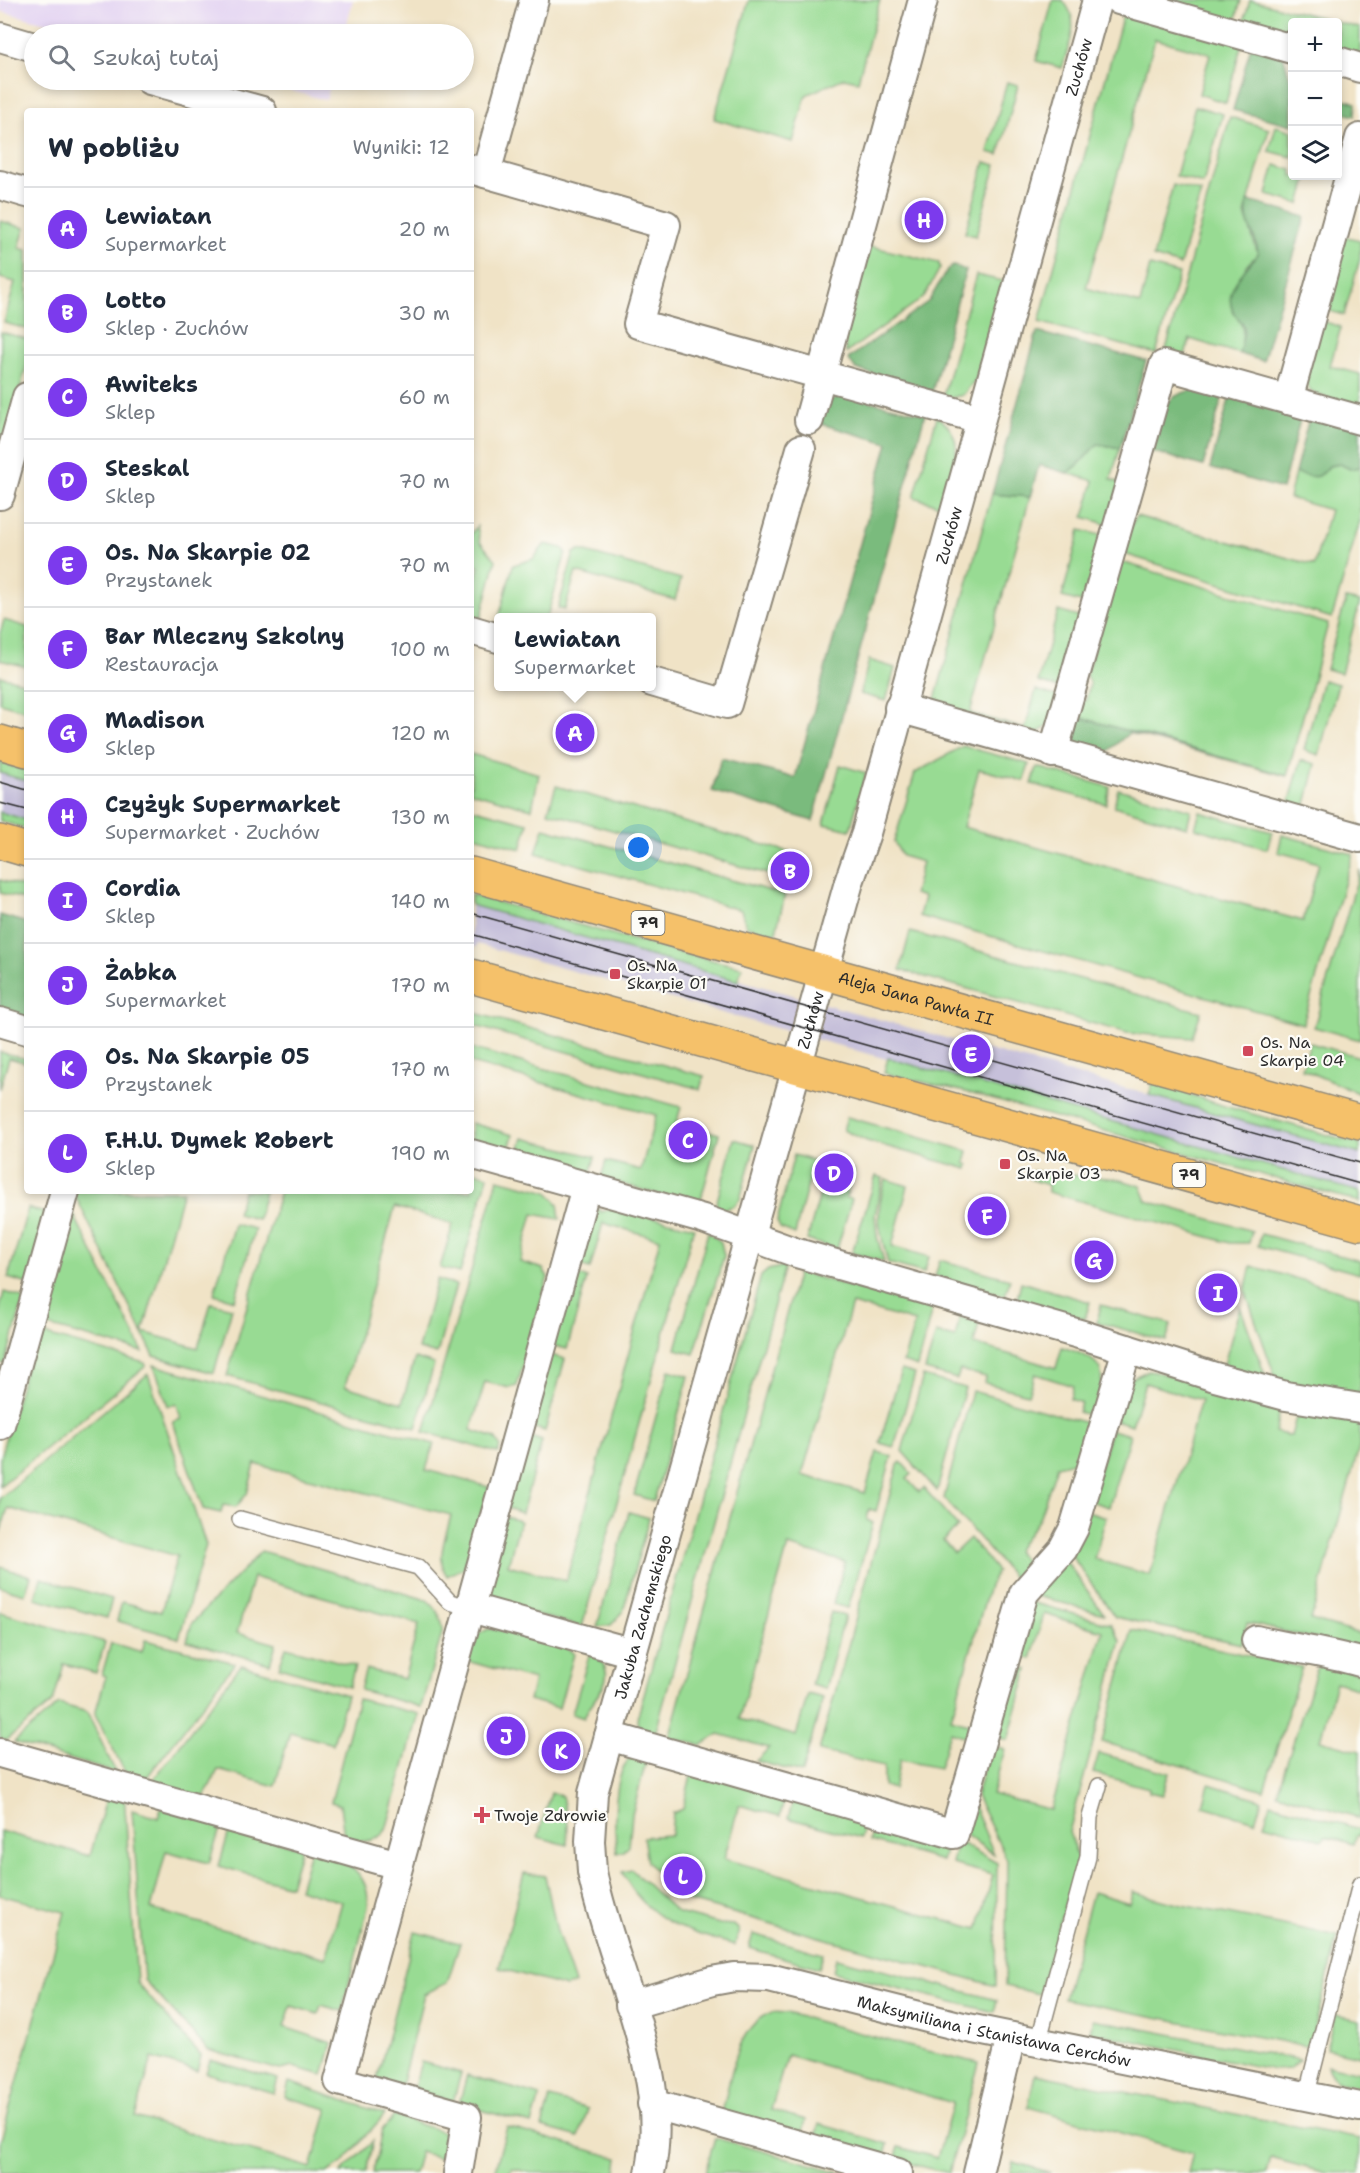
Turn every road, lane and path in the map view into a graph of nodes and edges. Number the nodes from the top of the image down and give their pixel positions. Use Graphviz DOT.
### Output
graph roads {
  1 [pos="534,0"];
  2 [pos="923,0"];
  3 [pos="1097,0"];
  4 [pos="1119,0"];
  5 [pos="0,37"];
  6 [pos="24,44"];
  7 [pos="1288,48"];
  8 [pos="1342,62"];
  9 [pos="1360,68"];
  10 [pos="186,90"];
  11 [pos="251,108"];
  12 [pos="1360,138"];
  13 [pos="479,171"];
  14 [pos="0,186"];
  15 [pos="24,192"];
  16 [pos="822,376"];
  17 [pos="1288,400"];
  18 [pos="24,408"];
  19 [pos="980,419"];
  20 [pos="809,420"];
  21 [pos="1360,420"];
  22 [pos="801,448"];
  23 [pos="0,494"];
  24 [pos="474,631"];
  25 [pos="494,637"];
  26 [pos="656,683"];
  27 [pos="899,708"];
  28 [pos="0,742"];
  29 [pos="24,749"];
  30 [pos="1053,753"];
  31 [pos="1360,838"];
  32 [pos="0,842"];
  33 [pos="24,849"];
  34 [pos="474,875"];
  35 [pos="826,971"];
  36 [pos="474,977"];
  37 [pos="0,1022"];
  38 [pos="24,1029"];
  39 [pos="797,1068"];
  40 [pos="1360,1122"];
  41 [pos="474,1155"];
  42 [pos="586,1187"];
  43 [pos="63,1194"];
  44 [pos="1360,1223"];
  45 [pos="750,1235"];
  46 [pos="1127,1349"];
  47 [pos="1360,1408"];
  48 [pos="0,1425"];
  49 [pos="240,1519"];
  50 [pos="471,1608"];
  51 [pos="1256,1640"];
  52 [pos="633,1653"];
  53 [pos="1360,1662"];
  54 [pos="609,1736"];
  55 [pos="0,1753"];
  56 [pos="1099,1786"];
  57 [pos="398,1864"];
  58 [pos="1360,1884"];
  59 [pos="630,2005"];
  60 [pos="1024,2040"];
  61 [pos="1306,2097"];
  62 [pos="652,2104"];
  63 [pos="1360,2107"];
  64 [pos="458,2173"];
  65 [pos="650,2173"];
  66 [pos="898,2173"];
  67 [pos="978,2173"];
  1 -- 13 [label="street"];
  2 -- 16 [label="street"];
  3 -- 19 [label="street, Zuchów"];
  4 -- 7 [label="street"];
  5 -- 6 [label="street"];
  8 -- 9 [label="street"];
  10 -- 11 [label="street"];
  12 -- 17 [label="street"];
  13 -- 16 [label="street"];
  14 -- 15 [label="street"];
  16 -- 19 [label="street"];
  16 -- 20 [label="street"];
  17 -- 21 [label="street"];
  17 -- 30 [label="street"];
  18 -- 23 [label="street"];
  19 -- 27 [label="street, Zuchów"];
  22 -- 26 [label="street"];
  24 -- 25 [label="street"];
  27 -- 30 [label="street"];
  27 -- 35 [label="street, Zuchów"];
  28 -- 29 [label="main road"];
  30 -- 31 [label="street"];
  32 -- 33 [label="main road"];
  34 -- 35 [label="main road, Aleja Jana Pawła II / 79"];
  35 -- 39 [label="street, Zuchów"];
  35 -- 40 [label="main road, Aleja Jana Pawła II / 79"];
  36 -- 39 [label="main road, 79"];
  37 -- 38 [label="street"];
  39 -- 44 [label="main road, 79"];
  39 -- 45 [label="street, Jakuba Zachemskiego"];
  41 -- 42 [label="street"];
  42 -- 45 [label="street"];
  42 -- 50 [label="street"];
  43 -- 48 [label="street"];
  45 -- 46 [label="street"];
  45 -- 52 [label="street, Jakuba Zachemskiego"];
  46 -- 47 [label="street"];
  46 -- 54 [label="street"];
  49 -- 50 [label="lane"];
  50 -- 52 [label="street"];
  50 -- 57 [label="street"];
  51 -- 53 [label="street"];
  52 -- 54 [label="street, Jakuba Zachemskiego"];
  54 -- 59 [label="street, Jakuba Zachemskiego"];
  55 -- 57 [label="street"];
  56 -- 60 [label="lane"];
  57 -- 64 [label="street"];
  58 -- 61 [label="lane"];
  59 -- 60 [label="street, Maksymiliana i Stanisława Cerchów"];
  59 -- 62 [label="street, Jakuba Zachemskiego"];
  60 -- 61 [label="street, Maksymiliana i Stanisława Cerchów"];
  60 -- 67 [label="street"];
  61 -- 63 [label="street, Maksymiliana i Stanisława Cerchów"];
  62 -- 65 [label="street, Jakuba Zachemskiego"];
  62 -- 66 [label="street"];
}
